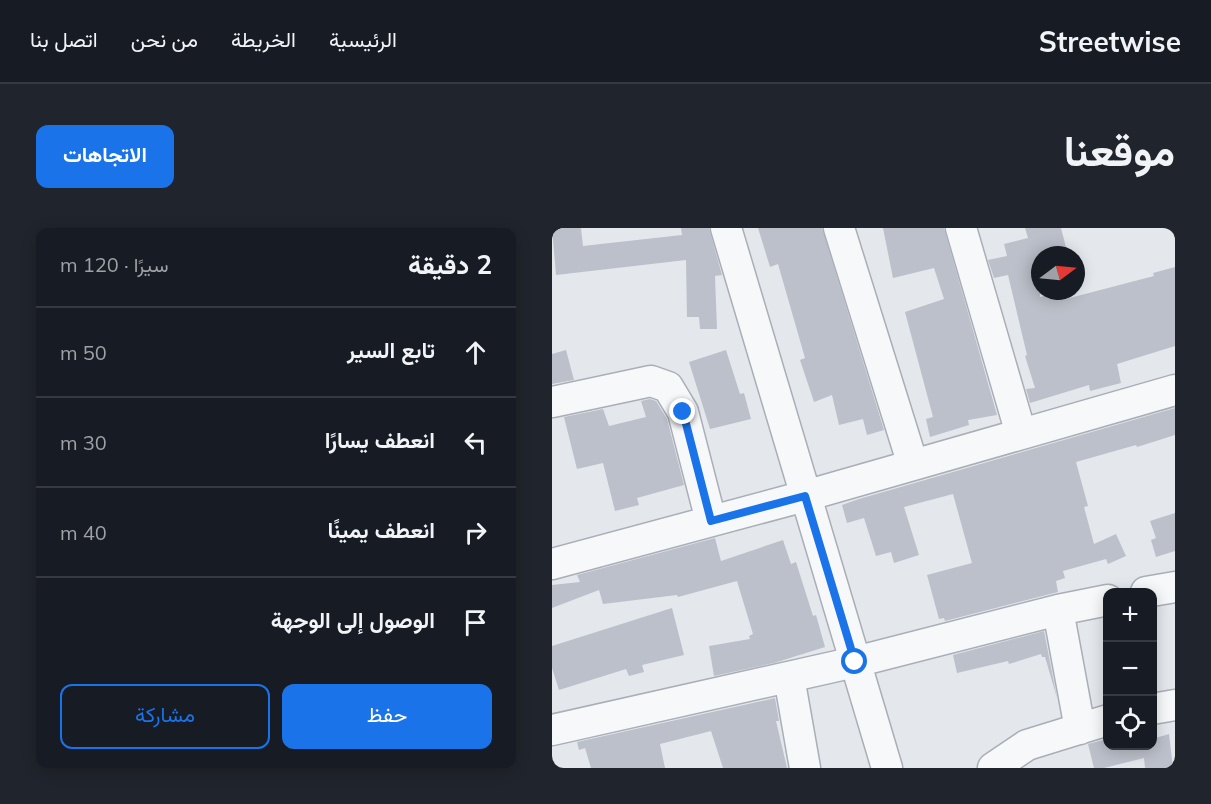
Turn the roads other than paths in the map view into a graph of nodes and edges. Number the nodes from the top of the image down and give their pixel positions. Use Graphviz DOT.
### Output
graph roads {
  1 [pos="726,228"];
  2 [pos="839,228"];
  3 [pos="961,228"];
  4 [pos="1175,390"];
  5 [pos="552,402"];
  6 [pos="1021,434"];
  7 [pos="913,465"];
  8 [pos="805,496"];
  9 [pos="711,521"];
  10 [pos="552,564"];
  11 [pos="1175,587"];
  12 [pos="1157,590"];
  13 [pos="1103,601"];
  14 [pos="1058,610"];
  15 [pos="855,662"];
  16 [pos="789,677"];
  17 [pos="1175,705"];
  18 [pos="1157,709"];
  19 [pos="1103,721"];
  20 [pos="1080,729"];
  21 [pos="552,730"];
  22 [pos="805,768"];
  23 [pos="887,768"];
  24 [pos="993,768"];
  1 -- 8 [label="street"];
  2 -- 7 [label="street"];
  3 -- 6 [label="street"];
  4 -- 6 [label="street"];
  5 -- 9 [label="street"];
  6 -- 7 [label="street"];
  7 -- 8 [label="street"];
  8 -- 9 [label="street"];
  8 -- 15 [label="street"];
  9 -- 10 [label="street"];
  11 -- 12 [label="street"];
  13 -- 14 [label="street"];
  14 -- 15 [label="street"];
  14 -- 20 [label="street"];
  15 -- 16 [label="street"];
  15 -- 23 [label="street"];
  16 -- 21 [label="street"];
  16 -- 22 [label="street"];
  17 -- 18 [label="street"];
  19 -- 20 [label="street"];
  20 -- 24 [label="street"];
}
